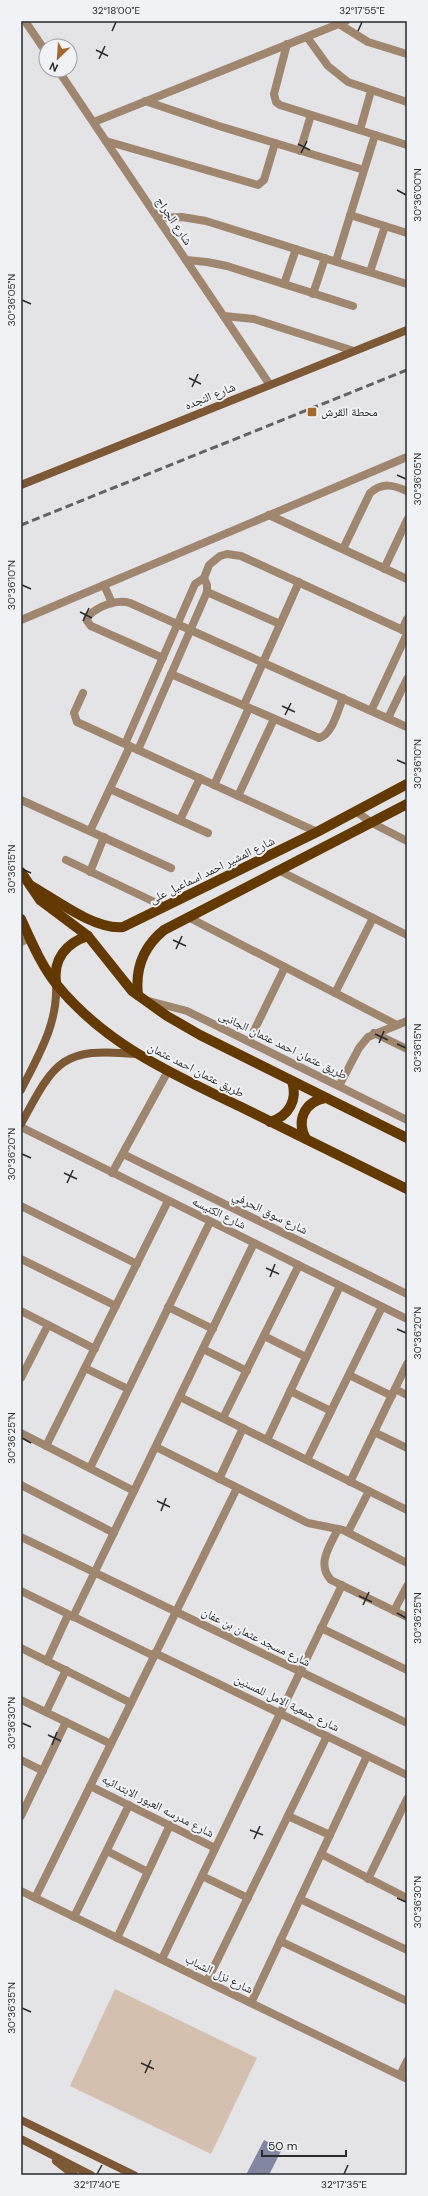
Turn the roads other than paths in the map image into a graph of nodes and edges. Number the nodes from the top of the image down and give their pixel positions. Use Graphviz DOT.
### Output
graph roads {
  1 [pos="25,21"];
  2 [pos="343,22"];
  3 [pos="307,36"];
  4 [pos="38,40"];
  5 [pos="287,44"];
  6 [pos="407,54"];
  7 [pos="64,78"];
  8 [pos="371,91"];
  9 [pos="146,101"];
  10 [pos="407,102"];
  11 [pos="311,115"];
  12 [pos="94,122"];
  13 [pos="360,130"];
  14 [pos="375,135"];
  15 [pos="106,141"];
  16 [pos="275,143"];
  17 [pos="407,145"];
  18 [pos="300,151"];
  19 [pos="364,170"];
  20 [pos="350,215"];
  21 [pos="158,218"];
  22 [pos="385,226"];
  23 [pos="407,233"];
  24 [pos="296,249"];
  25 [pos="325,258"];
  26 [pos="186,260"];
  27 [pos="336,261"];
  28 [pos="370,272"];
  29 [pos="284,284"];
  30 [pos="407,284"];
  31 [pos="313,294"];
  32 [pos="353,306"];
  33 [pos="224,316"];
  34 [pos="407,330"];
  35 [pos="354,351"];
  36 [pos="270,385"];
  37 [pos="407,457"];
  38 [pos="21,485"];
  39 [pos="407,491"];
  40 [pos="270,515"];
  41 [pos="407,520"];
  42 [pos="343,549"];
  43 [pos="384,569"];
  44 [pos="204,578"];
  45 [pos="407,579"];
  46 [pos="299,582"];
  47 [pos="104,585"];
  48 [pos="207,592"];
  49 [pos="112,603"];
  50 [pos="407,619"];
  51 [pos="21,620"];
  52 [pos="178,624"];
  53 [pos="280,624"];
  54 [pos="190,630"];
  55 [pos="405,632"];
  56 [pos="163,658"];
  57 [pos="263,662"];
  58 [pos="171,674"];
  59 [pos="407,680"];
  60 [pos="83,693"];
  61 [pos="343,698"];
  62 [pos="246,707"];
  63 [pos="370,711"];
  64 [pos="388,718"];
  65 [pos="274,719"];
  66 [pos="407,727"];
  67 [pos="128,745"];
  68 [pos="138,750"];
  69 [pos="200,778"];
  70 [pos="407,784"];
  71 [pos="214,785"];
  72 [pos="110,789"];
  73 [pos="238,796"];
  74 [pos="21,800"];
  75 [pos="407,804"];
  76 [pos="356,812"];
  77 [pos="180,820"];
  78 [pos="372,823"];
  79 [pos="90,831"];
  80 [pos="317,832"];
  81 [pos="208,833"];
  82 [pos="104,838"];
  83 [pos="407,841"];
  84 [pos="66,860"];
  85 [pos="172,868"];
  86 [pos="278,870"];
  87 [pos="21,872"];
  88 [pos="90,872"];
  89 [pos="26,883"];
  90 [pos="165,908"];
  91 [pos="188,917"];
  92 [pos="373,918"];
  93 [pos="21,919"];
  94 [pos="407,935"];
  95 [pos="88,936"];
  96 [pos="25,940"];
  97 [pos="285,967"];
  98 [pos="56,985"];
  99 [pos="335,993"];
  100 [pos="141,998"];
  101 [pos="407,1021"];
  102 [pos="397,1025"];
  103 [pos="374,1033"];
  104 [pos="249,1041"];
  105 [pos="407,1049"];
  106 [pos="136,1054"];
  107 [pos="168,1071"];
  108 [pos="292,1081"];
  109 [pos="339,1086"];
  110 [pos="21,1090"];
  111 [pos="325,1098"];
  112 [pos="407,1120"];
  113 [pos="270,1122"];
  114 [pos="21,1124"];
  115 [pos="21,1127"];
  116 [pos="407,1138"];
  117 [pos="306,1139"];
  118 [pos="123,1154"];
  119 [pos="112,1173"];
  120 [pos="407,1189"];
  121 [pos="168,1201"];
  122 [pos="21,1206"];
  123 [pos="210,1222"];
  124 [pos="254,1243"];
  125 [pos="21,1259"];
  126 [pos="137,1264"];
  127 [pos="299,1265"];
  128 [pos="340,1286"];
  129 [pos="407,1294"];
  130 [pos="116,1306"];
  131 [pos="168,1307"];
  132 [pos="382,1307"];
  133 [pos="21,1311"];
  134 [pos="407,1319"];
  135 [pos="48,1325"];
  136 [pos="213,1329"];
  137 [pos="264,1336"];
  138 [pos="95,1349"];
  139 [pos="203,1350"];
  140 [pos="306,1357"];
  141 [pos="407,1364"];
  142 [pos="85,1368"];
  143 [pos="247,1371"];
  144 [pos="349,1375"];
  145 [pos="21,1378"];
  146 [pos="128,1389"];
  147 [pos="290,1391"];
  148 [pos="393,1392"];
  149 [pos="407,1395"];
  150 [pos="180,1397"];
  151 [pos="331,1411"];
  152 [pos="223,1418"];
  153 [pos="243,1428"];
  154 [pos="374,1432"];
  155 [pos="21,1433"];
  156 [pos="266,1440"];
  157 [pos="46,1446"];
  158 [pos="156,1447"];
  159 [pos="407,1448"];
  160 [pos="307,1460"];
  161 [pos="90,1468"];
  162 [pos="218,1479"];
  163 [pos="350,1482"];
  164 [pos="21,1485"];
  165 [pos="237,1488"];
  166 [pos="368,1490"];
  167 [pos="134,1491"];
  168 [pos="407,1510"];
  169 [pos="338,1529"];
  170 [pos="114,1532"];
  171 [pos="348,1532"];
  172 [pos="21,1537"];
  173 [pos="407,1563"];
  174 [pos="95,1573"];
  175 [pos="342,1585"];
  176 [pos="407,1586"];
  177 [pos="21,1592"];
  178 [pos="394,1611"];
  179 [pos="176,1612"];
  180 [pos="71,1616"];
  181 [pos="407,1617"];
  182 [pos="321,1628"];
  183 [pos="21,1648"];
  184 [pos="155,1655"];
  185 [pos="47,1661"];
  186 [pos="66,1670"];
  187 [pos="407,1670"];
  188 [pos="300,1671"];
  189 [pos="21,1700"];
  190 [pos="131,1703"];
  191 [pos="46,1712"];
  192 [pos="280,1713"];
  193 [pos="66,1722"];
  194 [pos="407,1723"];
  195 [pos="327,1736"];
  196 [pos="110,1744"];
  197 [pos="367,1756"];
  198 [pos="21,1760"];
  199 [pos="43,1771"];
  200 [pos="407,1775"];
  201 [pos="90,1786"];
  202 [pos="407,1800"];
  203 [pos="129,1805"];
  204 [pos="21,1815"];
  205 [pos="288,1816"];
  206 [pos="170,1826"];
  207 [pos="330,1835"];
  208 [pos="215,1848"];
  209 [pos="107,1851"];
  210 [pos="321,1854"];
  211 [pos="148,1872"];
  212 [pos="202,1876"];
  213 [pos="368,1879"];
  214 [pos="21,1891"];
  215 [pos="35,1898"];
  216 [pos="248,1898"];
  217 [pos="407,1898"];
  218 [pos="300,1899"];
  219 [pos="74,1917"];
  220 [pos="118,1938"];
  221 [pos="280,1941"];
  222 [pos="407,1950"];
  223 [pos="162,1959"];
  224 [pos="207,1981"];
  225 [pos="407,2001"];
  226 [pos="251,2003"];
  227 [pos="407,2061"];
  228 [pos="404,2077"];
  229 [pos="21,2120"];
  230 [pos="21,2140"];
  231 [pos="43,2151"];
  232 [pos="74,2175"];
  233 [pos="91,2175"];
  234 [pos="134,2175"];
  1 -- 4 [label="street"];
  2 -- 3 [label="street"];
  2 -- 6 [label="street"];
  3 -- 5 [label="street"];
  3 -- 8 [label="street"];
  5 -- 9 [label="street"];
  5 -- 11 [label="street"];
  7 -- 12 [label="street, شارع الجراج"];
  8 -- 10 [label="street"];
  8 -- 13 [label="street"];
  9 -- 12 [label="street"];
  9 -- 16 [label="street"];
  11 -- 13 [label="street"];
  11 -- 18 [label="street"];
  12 -- 15 [label="street, شارع الجراج"];
  13 -- 14 [label="street"];
  14 -- 17 [label="street"];
  14 -- 19 [label="street"];
  15 -- 16 [label="street"];
  15 -- 21 [label="street, شارع الجراج"];
  16 -- 18 [label="street"];
  18 -- 19 [label="street"];
  19 -- 20 [label="street"];
  20 -- 22 [label="street"];
  20 -- 27 [label="street"];
  21 -- 24 [label="street"];
  21 -- 26 [label="street, شارع الجراج"];
  22 -- 23 [label="street"];
  22 -- 28 [label="street"];
  24 -- 25 [label="street"];
  24 -- 29 [label="street"];
  25 -- 27 [label="street"];
  25 -- 31 [label="street"];
  26 -- 29 [label="street"];
  26 -- 33 [label="street, شارع الجراج"];
  27 -- 28 [label="street"];
  28 -- 30 [label="street"];
  29 -- 31 [label="street"];
  31 -- 32 [label="street"];
  33 -- 35 [label="street"];
  33 -- 36 [label="street, شارع الجراج"];
  34 -- 35 [label="street, شارع النجده"];
  35 -- 36 [label="street, شارع النجده"];
  36 -- 38 [label="street, شارع النجده"];
  37 -- 40 [label="street"];
  39 -- 42 [label="street"];
  40 -- 42 [label="street"];
  40 -- 47 [label="street"];
  41 -- 43 [label="street"];
  42 -- 43 [label="street"];
  43 -- 45 [label="street"];
  44 -- 46 [label="street"];
  44 -- 48 [label="street"];
  44 -- 52 [label="street"];
  46 -- 53 [label="street"];
  46 -- 55 [label="street"];
  47 -- 49 [label="street"];
  47 -- 51 [label="street"];
  48 -- 53 [label="street"];
  48 -- 54 [label="street"];
  49 -- 52 [label="street"];
  49 -- 56 [label="street"];
  50 -- 55 [label="street"];
  52 -- 54 [label="street"];
  52 -- 56 [label="street"];
  53 -- 57 [label="street"];
  54 -- 57 [label="street"];
  54 -- 58 [label="street"];
  55 -- 63 [label="street"];
  56 -- 67 [label="street"];
  57 -- 61 [label="street"];
  57 -- 62 [label="street"];
  58 -- 62 [label="street"];
  58 -- 68 [label="street"];
  59 -- 64 [label="street"];
  60 -- 67 [label="street"];
  61 -- 63 [label="street"];
  61 -- 65 [label="street"];
  62 -- 65 [label="street"];
  62 -- 71 [label="street"];
  63 -- 64 [label="street"];
  64 -- 66 [label="street"];
  65 -- 73 [label="street"];
  67 -- 68 [label="street"];
  67 -- 72 [label="street"];
  68 -- 69 [label="street"];
  69 -- 71 [label="street"];
  69 -- 77 [label="street"];
  70 -- 76 [label="main road, شارع المشير احمد اسماعيل على"];
  71 -- 73 [label="street"];
  72 -- 77 [label="street"];
  72 -- 79 [label="street"];
  73 -- 80 [label="street"];
  74 -- 79 [label="street"];
  75 -- 78 [label="main road"];
  76 -- 78 [label="street"];
  76 -- 80 [label="main road, شارع المشير احمد اسماعيل على"];
  77 -- 81 [label="street"];
  78 -- 83 [label="street"];
  78 -- 86 [label="main road"];
  79 -- 82 [label="street"];
  80 -- 90 [label="main road, شارع المشير احمد اسماعيل على"];
  82 -- 85 [label="street"];
  82 -- 88 [label="street"];
  84 -- 88 [label="street"];
  86 -- 91 [label="main road"];
  86 -- 92 [label="street"];
  87 -- 89 [label="main road"];
  88 -- 90 [label="street"];
  89 -- 90 [label="main road, شارع المشير احمد اسماعيل على"];
  89 -- 95 [label="main road"];
  91 -- 97 [label="street"];
  91 -- 100 [label="main road"];
  92 -- 94 [label="street"];
  92 -- 99 [label="street"];
  93 -- 96 [label="main road, طريق عثمان احمد عثمان"];
  95 -- 98 [label="main road"];
  95 -- 100 [label="main road"];
  96 -- 98 [label="main road, طريق عثمان احمد عثمان"];
  97 -- 99 [label="street"];
  97 -- 104 [label="street"];
  98 -- 106 [label="main road, طريق عثمان احمد عثمان"];
  98 -- 110 [label="street"];
  99 -- 102 [label="street"];
  100 -- 104 [label="street, طريق عثمان احمد عثمان الجانبى"];
  100 -- 108 [label="main road"];
  101 -- 102 [label="street"];
  102 -- 103 [label="street"];
  103 -- 105 [label="street"];
  103 -- 109 [label="street"];
  104 -- 109 [label="street, طريق عثمان احمد عثمان الجانبى"];
  106 -- 107 [label="main road, طريق عثمان احمد عثمان"];
  106 -- 114 [label="street"];
  107 -- 113 [label="main road, طريق عثمان احمد عثمان"];
  107 -- 118 [label="street"];
  108 -- 111 [label="main road"];
  108 -- 113 [label="main road"];
  109 -- 112 [label="street, طريق عثمان احمد عثمان الجانبى"];
  111 -- 116 [label="main road"];
  111 -- 117 [label="main road"];
  113 -- 117 [label="main road, طريق عثمان احمد عثمان"];
  115 -- 119 [label="street, شارع الكنيسه"];
  117 -- 120 [label="main road, طريق عثمان احمد عثمان"];
  118 -- 119 [label="street"];
  118 -- 129 [label="street, شارع سوق الحرفي"];
  119 -- 121 [label="street, شارع الكنيسه"];
  121 -- 123 [label="street, شارع الكنيسه"];
  121 -- 126 [label="street"];
  122 -- 126 [label="street"];
  123 -- 124 [label="street, شارع الكنيسه"];
  123 -- 131 [label="street"];
  124 -- 127 [label="street, شارع الكنيسه"];
  124 -- 136 [label="street"];
  125 -- 130 [label="street"];
  126 -- 130 [label="street"];
  127 -- 128 [label="street, شارع الكنيسه"];
  127 -- 137 [label="street"];
  128 -- 132 [label="street, شارع الكنيسه"];
  128 -- 140 [label="street"];
  130 -- 138 [label="street"];
  131 -- 136 [label="street"];
  131 -- 146 [label="street"];
  132 -- 134 [label="street, شارع الكنيسه"];
  132 -- 144 [label="street"];
  133 -- 135 [label="street"];
  135 -- 138 [label="street"];
  135 -- 145 [label="street"];
  136 -- 139 [label="street"];
  137 -- 140 [label="street"];
  137 -- 143 [label="street"];
  138 -- 142 [label="street"];
  139 -- 143 [label="street"];
  139 -- 150 [label="street"];
  140 -- 147 [label="street"];
  141 -- 148 [label="street"];
  142 -- 146 [label="street"];
  142 -- 157 [label="street"];
  143 -- 152 [label="street"];
  144 -- 148 [label="street"];
  144 -- 151 [label="street"];
  146 -- 161 [label="street"];
  147 -- 151 [label="street"];
  147 -- 156 [label="street"];
  148 -- 149 [label="street"];
  148 -- 154 [label="street"];
  150 -- 152 [label="street"];
  150 -- 158 [label="street"];
  151 -- 160 [label="street"];
  152 -- 153 [label="street"];
  153 -- 156 [label="street"];
  153 -- 162 [label="street"];
  154 -- 159 [label="street"];
  154 -- 163 [label="street"];
  155 -- 157 [label="street"];
  156 -- 160 [label="street"];
  157 -- 161 [label="street"];
  158 -- 162 [label="street"];
  158 -- 167 [label="street"];
  160 -- 163 [label="street"];
  161 -- 167 [label="street"];
  162 -- 165 [label="street"];
  163 -- 166 [label="street"];
  164 -- 170 [label="street"];
  165 -- 169 [label="street"];
  165 -- 179 [label="street"];
  166 -- 168 [label="street"];
  166 -- 171 [label="street"];
  167 -- 170 [label="street"];
  169 -- 171 [label="street"];
  169 -- 175 [label="street"];
  170 -- 174 [label="street"];
  171 -- 173 [label="street"];
  172 -- 174 [label="street, شارع مسجد عثمان بن عفان"];
  174 -- 179 [label="street, شارع مسجد عثمان بن عفان"];
  174 -- 180 [label="street"];
  175 -- 178 [label="street"];
  175 -- 182 [label="street"];
  176 -- 178 [label="street"];
  177 -- 180 [label="street, شارع جمعية الامل للمسنين"];
  178 -- 181 [label="street"];
  179 -- 184 [label="street"];
  179 -- 188 [label="street, شارع مسجد عثمان بن عفان"];
  180 -- 184 [label="street, شارع جمعية الامل للمسنين"];
  180 -- 185 [label="street"];
  182 -- 187 [label="street"];
  182 -- 188 [label="street"];
  183 -- 185 [label="street"];
  184 -- 190 [label="street"];
  184 -- 192 [label="street, شارع جمعية الامل للمسنين"];
  185 -- 186 [label="street"];
  186 -- 190 [label="street"];
  186 -- 191 [label="street"];
  188 -- 192 [label="street"];
  188 -- 194 [label="street, شارع مسجد عثمان بن عفان"];
  189 -- 191 [label="street"];
  190 -- 196 [label="street"];
  191 -- 193 [label="street"];
  192 -- 195 [label="street, شارع جمعية الامل للمسنين"];
  192 -- 208 [label="street"];
  193 -- 196 [label="street"];
  193 -- 199 [label="street"];
  195 -- 197 [label="street, شارع جمعية الامل للمسنين"];
  195 -- 205 [label="street"];
  196 -- 201 [label="street"];
  197 -- 200 [label="street, شارع جمعية الامل للمسنين"];
  197 -- 207 [label="street"];
  198 -- 199 [label="street"];
  199 -- 204 [label="street"];
  201 -- 203 [label="street, شارع مدرسه العبور الابتدائيه"];
  201 -- 215 [label="street"];
  202 -- 213 [label="street"];
  203 -- 206 [label="street, شارع مدرسه العبور الابتدائيه"];
  203 -- 209 [label="street"];
  205 -- 207 [label="street"];
  205 -- 216 [label="street"];
  206 -- 208 [label="street, شارع مدرسه العبور الابتدائيه"];
  206 -- 211 [label="street"];
  207 -- 210 [label="street"];
  208 -- 212 [label="street"];
  209 -- 211 [label="street"];
  209 -- 219 [label="street"];
  210 -- 213 [label="street"];
  210 -- 218 [label="street"];
  211 -- 220 [label="street"];
  212 -- 216 [label="street"];
  212 -- 223 [label="street"];
  213 -- 217 [label="street"];
  214 -- 215 [label="street, شارع نزل الشباب"];
  215 -- 219 [label="street, شارع نزل الشباب"];
  216 -- 224 [label="street"];
  218 -- 221 [label="street"];
  218 -- 222 [label="street"];
  219 -- 220 [label="street, شارع نزل الشباب"];
  220 -- 223 [label="street, شارع نزل الشباب"];
  221 -- 225 [label="street"];
  221 -- 226 [label="street"];
  223 -- 224 [label="street, شارع نزل الشباب"];
  224 -- 226 [label="street, شارع نزل الشباب"];
  226 -- 228 [label="street, شارع نزل الشباب"];
  227 -- 228 [label="street"];
  229 -- 234 [label="street"];
  230 -- 231 [label="street"];
  231 -- 232 [label="street"];
  231 -- 233 [label="street"];
}
